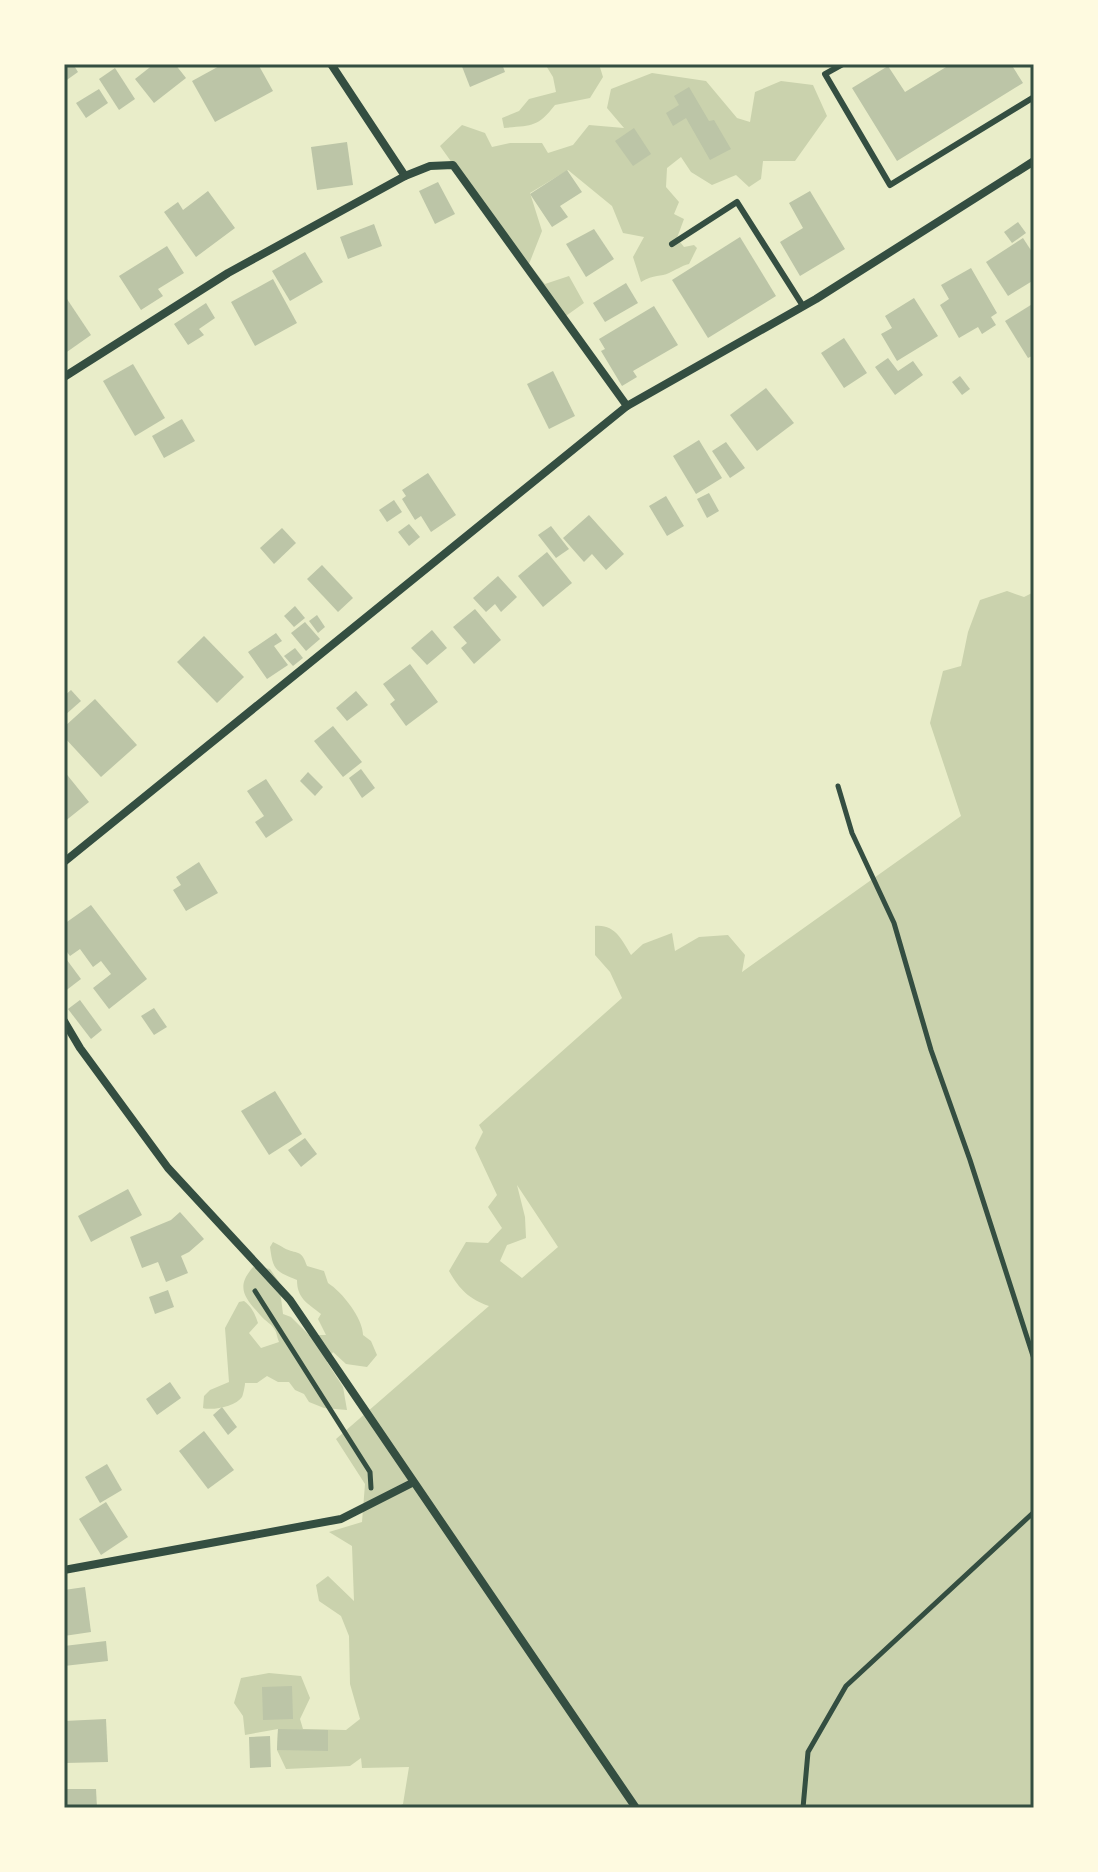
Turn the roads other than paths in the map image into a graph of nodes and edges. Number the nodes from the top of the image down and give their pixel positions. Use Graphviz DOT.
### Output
graph roads {
  1 [pos="331,64"];
  2 [pos="843,64"];
  3 [pos="1034,97"];
  4 [pos="1034,161"];
  5 [pos="405,176"];
  6 [pos="672,244"];
  7 [pos="803,306"];
  8 [pos="64,377"];
  9 [pos="627,406"];
  10 [pos="64,862"];
  11 [pos="64,1021"];
  12 [pos="412,1483"];
  13 [pos="64,1570"];
  14 [pos="636,1808"];
  1 -- 5 [label="street"];
  2 -- 3 [label="lane"];
  4 -- 7 [label="street"];
  5 -- 8 [label="street"];
  5 -- 9 [label="street"];
  6 -- 7 [label="lane"];
  7 -- 9 [label="street"];
  9 -- 10 [label="street"];
  11 -- 12 [label="street"];
  12 -- 13 [label="street"];
  12 -- 14 [label="street"];
}
